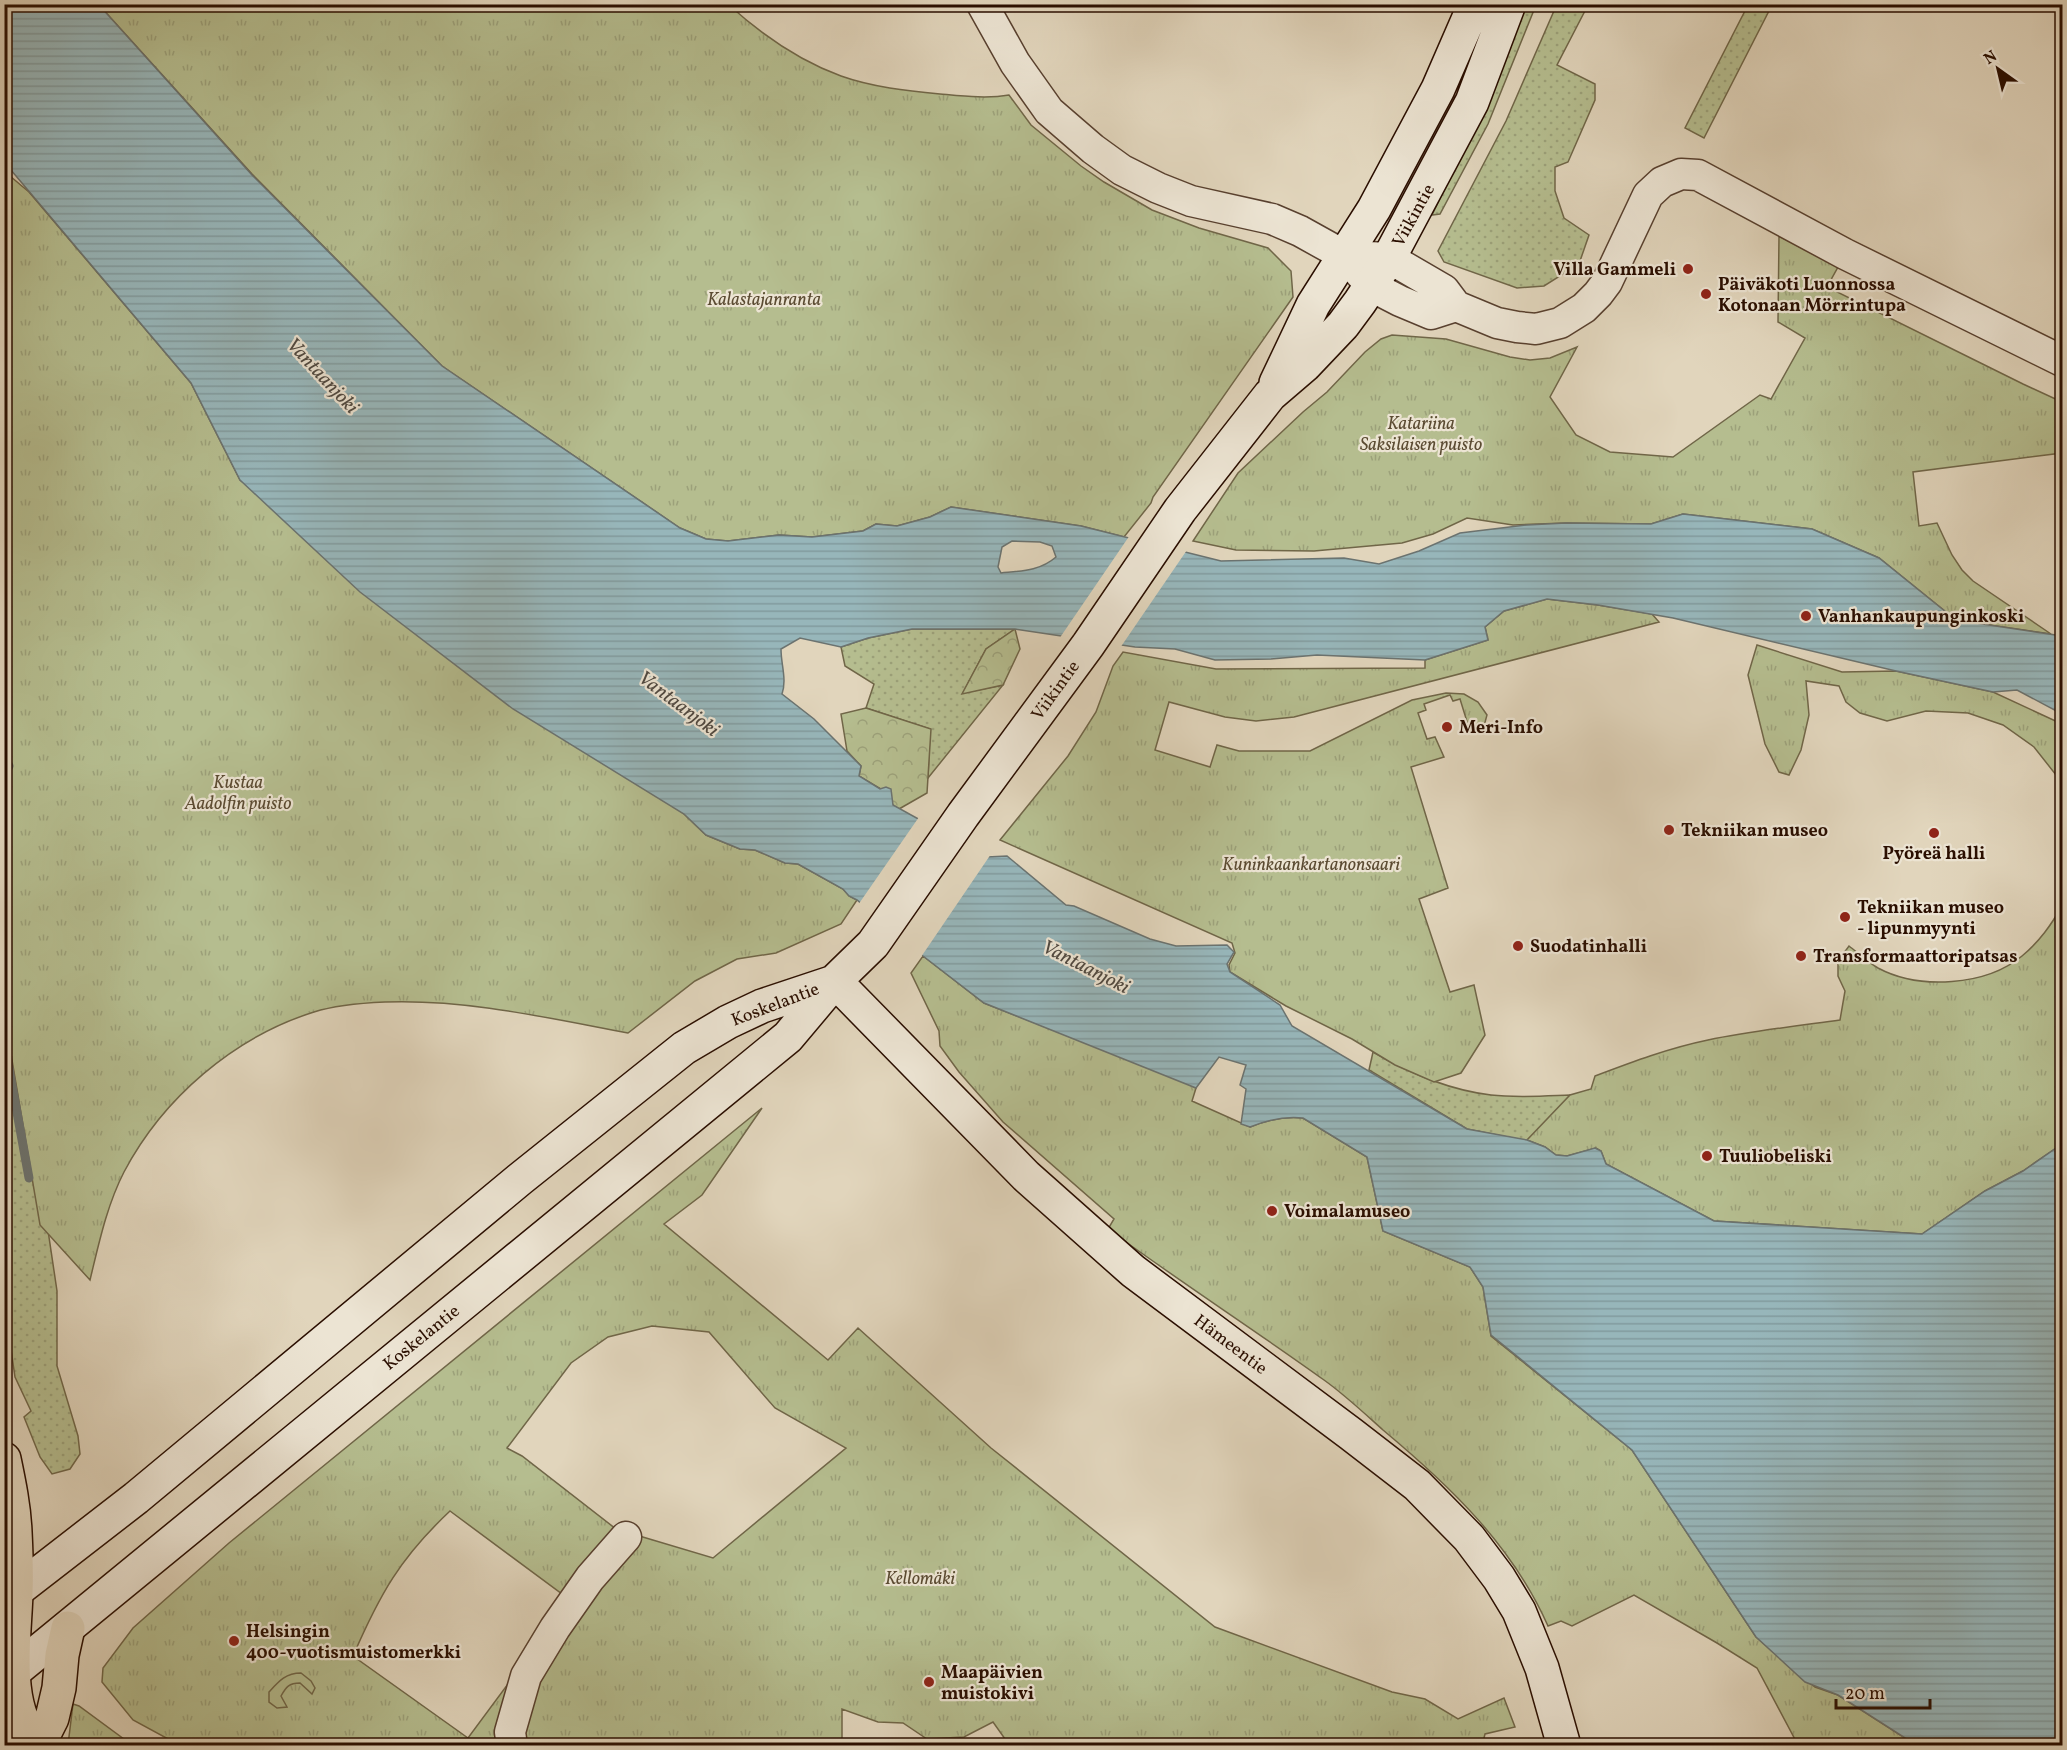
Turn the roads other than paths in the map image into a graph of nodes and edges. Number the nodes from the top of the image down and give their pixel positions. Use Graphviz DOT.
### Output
graph roads {
  1 [pos="982,4"];
  2 [pos="1475,4"];
  3 [pos="1509,4"];
  4 [pos="1346,256"];
  5 [pos="1389,258"];
  6 [pos="1371,285"];
  7 [pos="1456,306"];
  8 [pos="2062,362"];
  9 [pos="1270,395"];
  10 [pos="835,981"];
  11 [pos="4,1459"];
  12 [pos="626,1537"];
  13 [pos="16,1591"];
  14 [pos="68,1628"];
  15 [pos="12,1673"];
  16 [pos="38,1744"];
  17 [pos="512,1746"];
  18 [pos="1564,1746"];
  1 -- 4 [label="street"];
  2 -- 4 [label="main road, Viikintie"];
  3 -- 5 [label="main road, Viikintie"];
  4 -- 5 [label="street"];
  4 -- 6 [label="street"];
  4 -- 9 [label="main road, Viikintie"];
  5 -- 6 [label="main road, Viikintie"];
  5 -- 7 [label="street"];
  6 -- 7 [label="street"];
  6 -- 9 [label="main road, Viikintie"];
  7 -- 8 [label="street"];
  9 -- 10 [label="main road, Viikintie"];
  10 -- 13 [label="main road, Koskelantie"];
  10 -- 14 [label="main road, Koskelantie"];
  10 -- 18 [label="main road, Hämeentie"];
  11 -- 13 [label="highway"];
  12 -- 17 [label="street"];
  13 -- 15 [label="highway"];
  14 -- 15 [label="main road, Koskelantie"];
  14 -- 16 [label="highway"];
  15 -- 16 [label="highway"];
}
